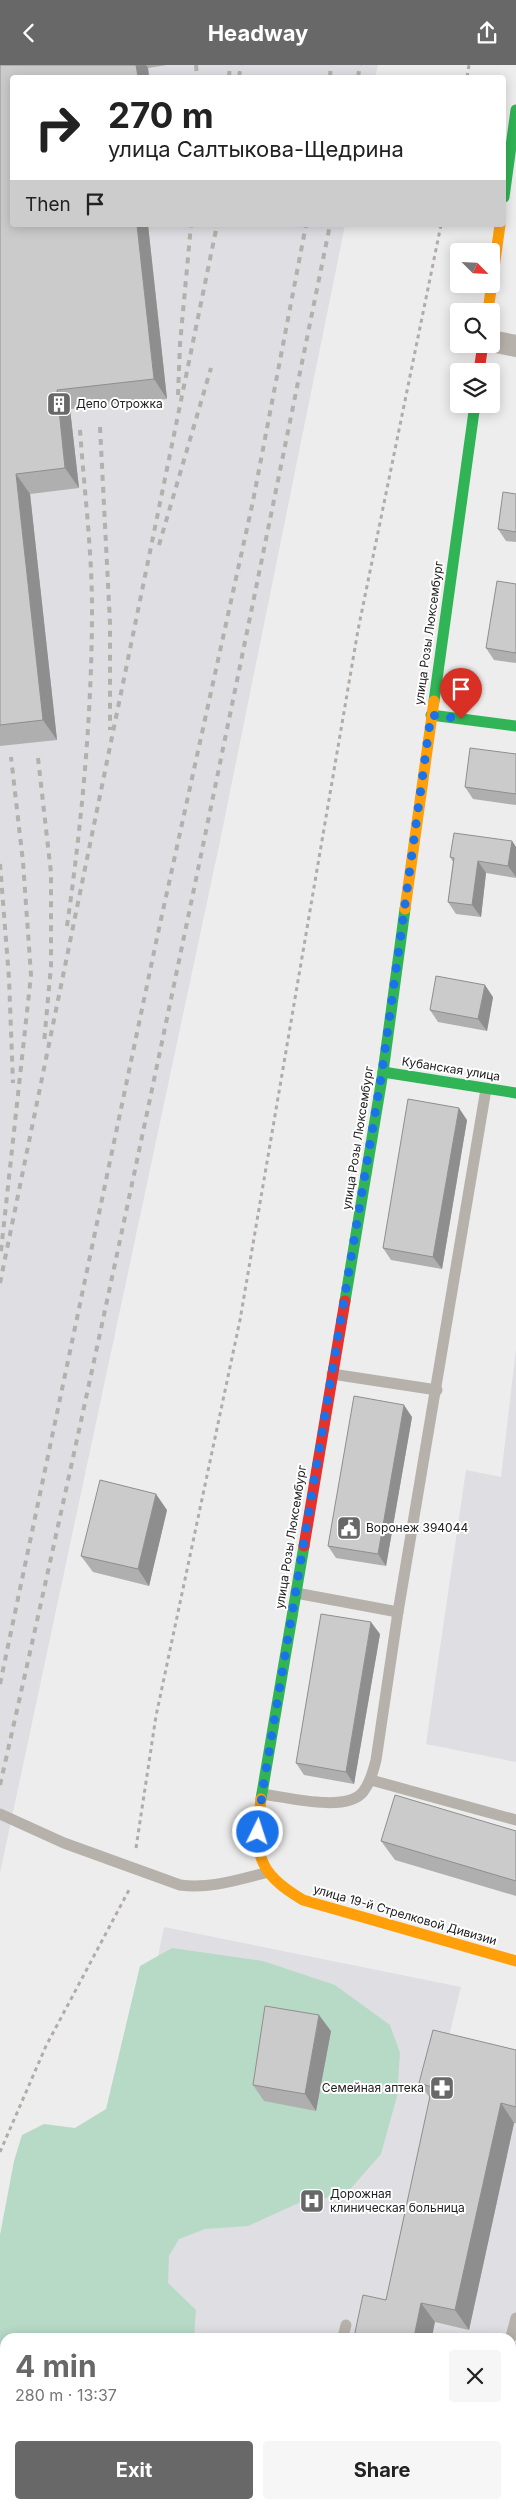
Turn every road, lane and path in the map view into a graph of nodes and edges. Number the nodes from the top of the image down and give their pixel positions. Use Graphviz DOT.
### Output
graph roads {
  1 [pos="516,109"];
  2 [pos="506,182"];
  3 [pos="441,227"];
  4 [pos="500,227"];
  5 [pos="489,303"];
  6 [pos="500,343"];
  7 [pos="516,346"];
  8 [pos="474,413"];
  9 [pos="431,715"];
  10 [pos="516,726"];
  11 [pos="382,1072"];
  12 [pos="486,1089"];
  13 [pos="516,1093"];
  14 [pos="332,1374"];
  15 [pos="437,1390"];
  16 [pos="296,1593"];
  17 [pos="398,1612"];
  18 [pos="370,1779"];
  19 [pos="262,1794"];
  20 [pos="0,1814"];
  21 [pos="516,1820"];
  22 [pos="133,1869"];
  23 [pos="265,1873"];
  24 [pos="129,1890"];
  25 [pos="516,1961"];
  26 [pos="0,2152"];
  27 [pos="516,2318"];
  28 [pos="346,2325"];
  29 [pos="345,2333"];
  30 [pos="512,2333"];
  1 -- 2 [label="street"];
  3 -- 22 [label="path"];
  4 -- 5 [label="street"];
  6 -- 7 [label="street"];
  8 -- 9 [label="street, улица Розы Люксембург"];
  9 -- 10 [label="street"];
  9 -- 11 [label="street, улица Розы Люксембург"];
  11 -- 12 [label="street, Кубанская улица"];
  11 -- 14 [label="street, улица Розы Люксембург"];
  12 -- 13 [label="street, Кубанская улица"];
  12 -- 15 [label="lane"];
  14 -- 15 [label="lane"];
  14 -- 16 [label="street, улица Розы Люксембург"];
  15 -- 17 [label="lane"];
  16 -- 17 [label="lane"];
  16 -- 19 [label="street, улица Розы Люксембург"];
  17 -- 18 [label="lane"];
  18 -- 19 [label="lane"];
  18 -- 21 [label="lane"];
  19 -- 23 [label="street, улица Розы Люксембург"];
  20 -- 22 [label="lane"];
  22 -- 23 [label="lane"];
  23 -- 25 [label="street, улица 19-й Стрелковой Дивизии"];
  24 -- 26 [label="path"];
  27 -- 30 [label="lane"];
  28 -- 29 [label="lane"];
}
